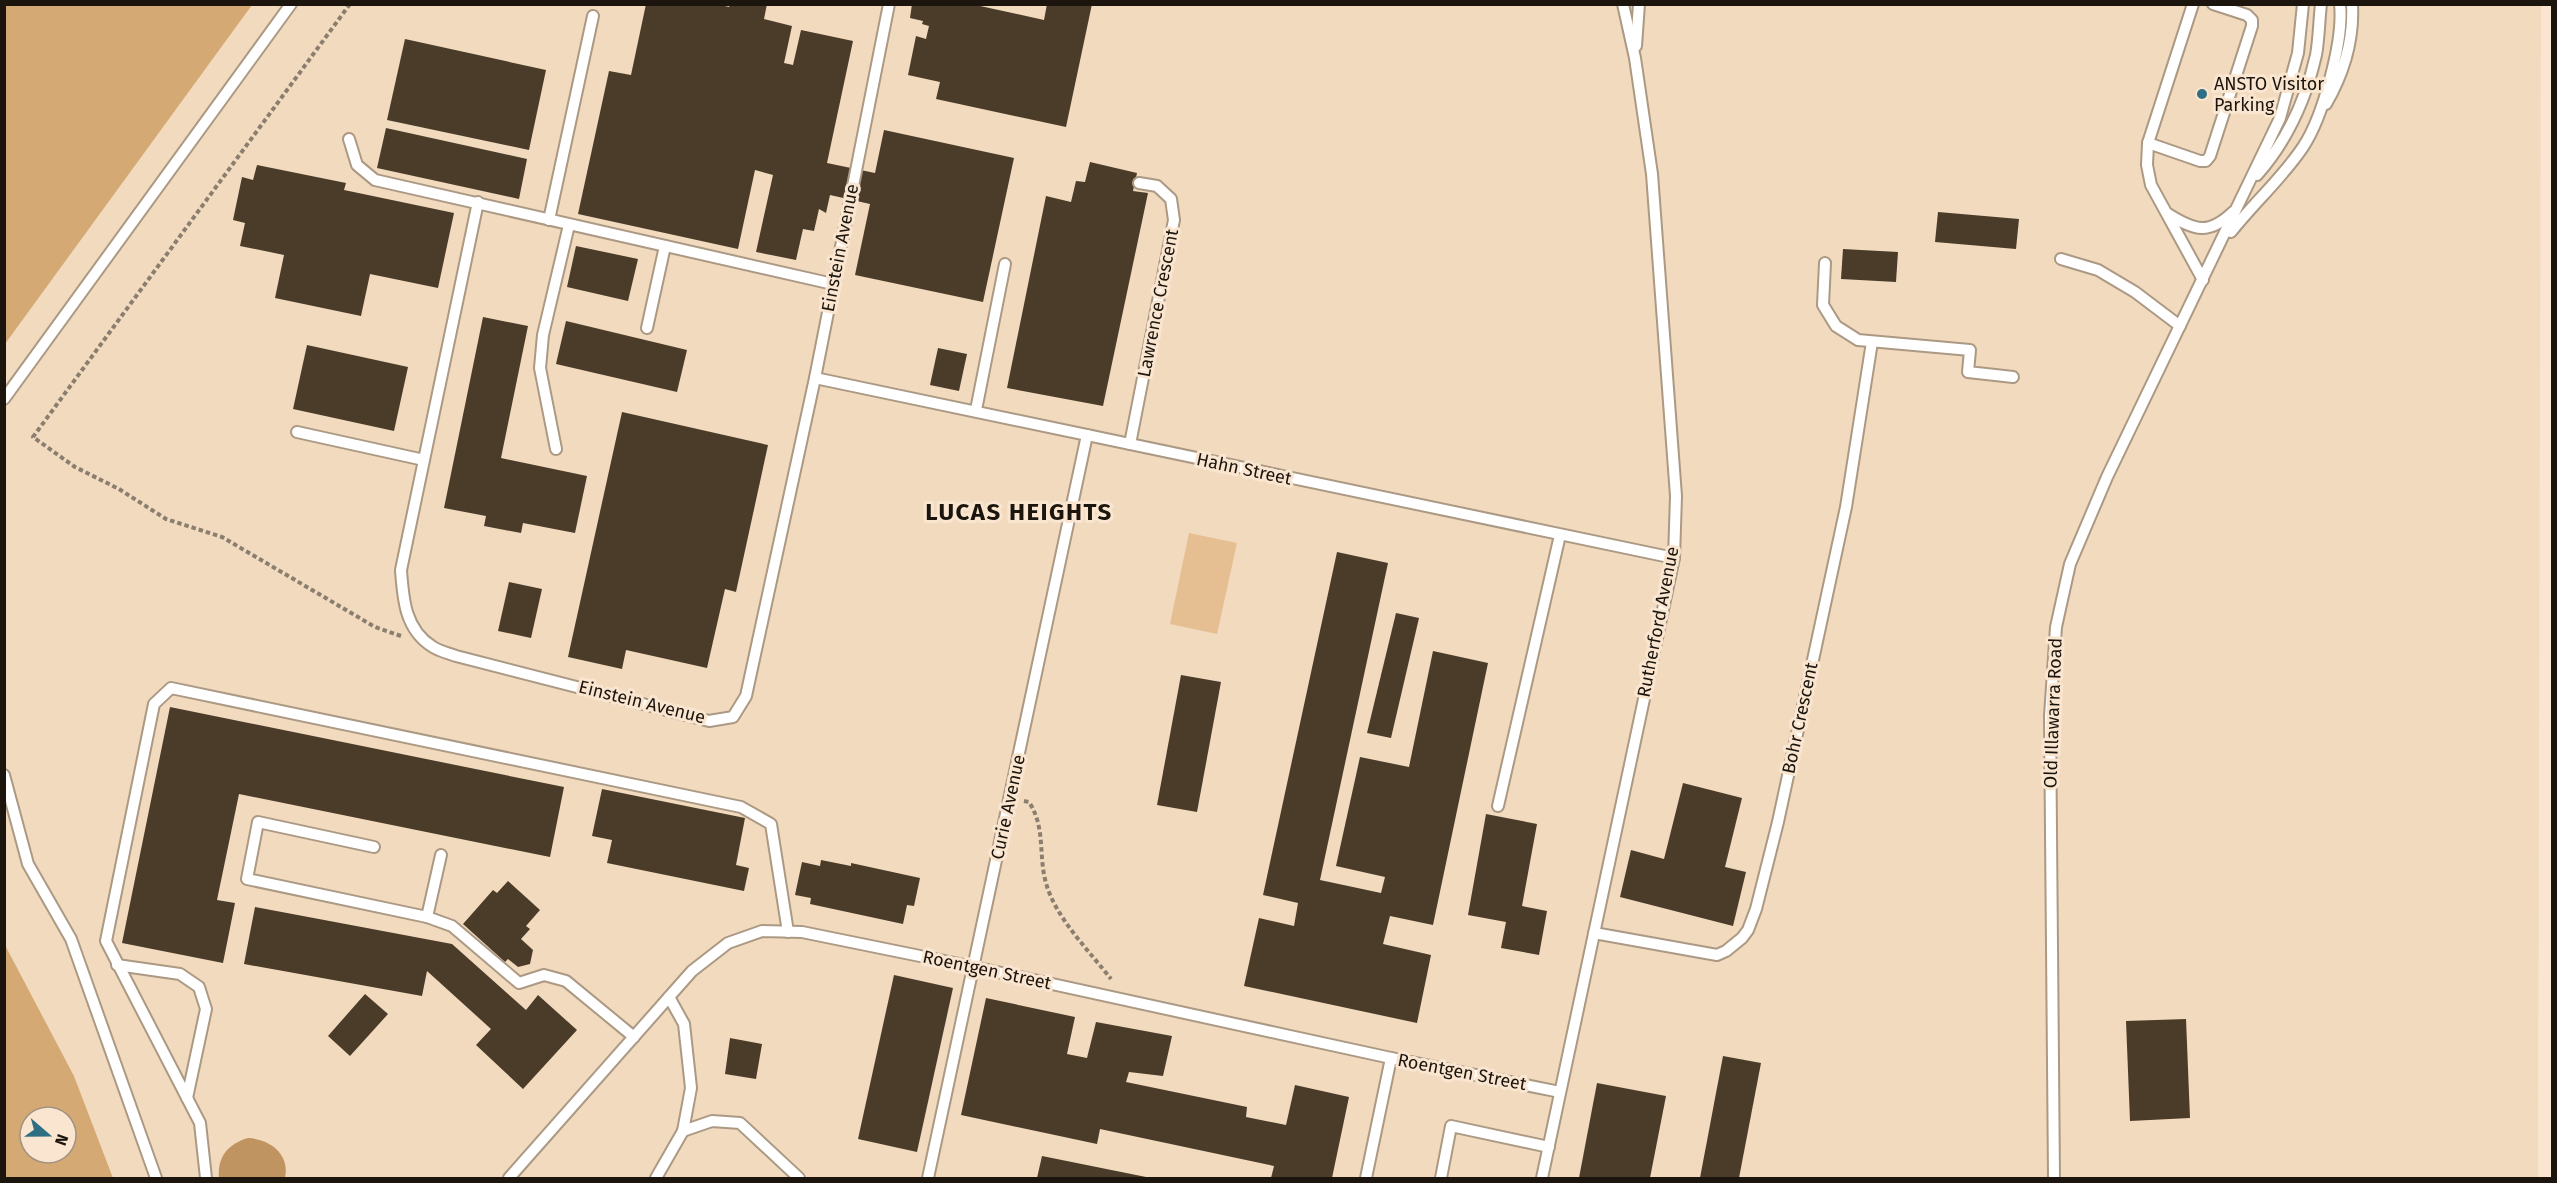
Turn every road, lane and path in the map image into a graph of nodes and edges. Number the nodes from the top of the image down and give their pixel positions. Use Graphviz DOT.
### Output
graph roads {
  1 [pos="291,4"];
  2 [pos="350,4"];
  3 [pos="889,4"];
  4 [pos="1623,4"];
  5 [pos="1639,4"];
  6 [pos="2193,4"];
  7 [pos="2213,4"];
  8 [pos="2303,4"];
  9 [pos="2320,4"];
  10 [pos="2340,4"];
  11 [pos="2352,4"];
  12 [pos="593,16"];
  13 [pos="1635,58"];
  14 [pos="2318,116"];
  15 [pos="349,139"];
  16 [pos="2148,143"];
  17 [pos="1139,183"];
  18 [pos="2249,184"];
  19 [pos="478,202"];
  20 [pos="2238,207"];
  21 [pos="2165,212"];
  22 [pos="549,220"];
  23 [pos="568,225"];
  24 [pos="665,246"];
  25 [pos="2220,246"];
  26 [pos="2061,259"];
  27 [pos="1825,263"];
  28 [pos="1005,264"];
  29 [pos="2203,280"];
  30 [pos="833,284"];
  31 [pos="2180,326"];
  32 [pos="647,328"];
  33 [pos="1872,342"];
  34 [pos="2013,377"];
  35 [pos="814,378"];
  36 [pos="4,399"];
  37 [pos="976,410"];
  38 [pos="297,432"];
  39 [pos="1087,435"];
  40 [pos="1130,444"];
  41 [pos="556,449"];
  42 [pos="424,460"];
  43 [pos="1560,535"];
  44 [pos="1674,558"];
  45 [pos="404,637"];
  46 [pos="4,775"];
  47 [pos="1010,797"];
  48 [pos="1498,806"];
  49 [pos="374,847"];
  50 [pos="441,855"];
  51 [pos="428,917"];
  52 [pos="788,932"];
  53 [pos="1594,933"];
  54 [pos="117,964"];
  55 [pos="974,967"];
  56 [pos="669,997"];
  57 [pos="1126,999"];
  58 [pos="634,1037"];
  59 [pos="1391,1058"];
  60 [pos="1560,1092"];
  61 [pos="187,1098"];
  62 [pos="683,1131"];
  63 [pos="1549,1147"];
  64 [pos="156,1179"];
  65 [pos="206,1179"];
  66 [pos="509,1179"];
  67 [pos="656,1179"];
  68 [pos="799,1179"];
  69 [pos="928,1179"];
  70 [pos="1366,1179"];
  71 [pos="1441,1179"];
  72 [pos="1542,1179"];
  73 [pos="2054,1179"];
  1 -- 36 [label="lane"];
  2 -- 45 [label="path"];
  3 -- 30 [label="lane, Einstein Avenue"];
  4 -- 13 [label="lane, Rutherford Avenue"];
  5 -- 13 [label="lane, Rutherford Avenue"];
  6 -- 16 [label="lane"];
  7 -- 16 [label="lane"];
  8 -- 18 [label="lane"];
  9 -- 18 [label="lane"];
  10 -- 14 [label="lane"];
  11 -- 14 [label="lane"];
  12 -- 22 [label="lane"];
  13 -- 44 [label="lane, Rutherford Avenue"];
  14 -- 25 [label="lane"];
  15 -- 19 [label="lane"];
  16 -- 21 [label="lane"];
  17 -- 40 [label="lane, Lawrence Crescent"];
  18 -- 20 [label="lane"];
  19 -- 22 [label="lane"];
  19 -- 42 [label="lane, Einstein Avenue"];
  20 -- 21 [label="lane"];
  20 -- 25 [label="lane"];
  21 -- 29 [label="lane"];
  22 -- 23 [label="lane"];
  23 -- 24 [label="lane"];
  23 -- 41 [label="lane"];
  24 -- 30 [label="lane"];
  24 -- 32 [label="lane"];
  25 -- 29 [label="lane, Old Illawarra Road"];
  26 -- 31 [label="lane"];
  27 -- 33 [label="lane"];
  28 -- 37 [label="lane"];
  29 -- 31 [label="lane, Old Illawarra Road"];
  30 -- 35 [label="lane, Einstein Avenue"];
  31 -- 73 [label="lane, Old Illawarra Road"];
  33 -- 34 [label="lane"];
  33 -- 53 [label="lane, Bohr Crescent"];
  35 -- 37 [label="lane, Hahn Street"];
  35 -- 42 [label="lane, Einstein Avenue"];
  37 -- 39 [label="lane, Hahn Street"];
  38 -- 42 [label="lane"];
  39 -- 40 [label="lane, Hahn Street"];
  39 -- 47 [label="lane, Curie Avenue"];
  40 -- 43 [label="lane, Hahn Street"];
  43 -- 44 [label="lane, Hahn Street"];
  43 -- 48 [label="lane"];
  44 -- 53 [label="lane, Rutherford Avenue"];
  46 -- 64 [label="lane"];
  47 -- 55 [label="lane, Curie Avenue"];
  47 -- 57 [label="path"];
  49 -- 51 [label="lane"];
  50 -- 51 [label="lane"];
  51 -- 58 [label="lane"];
  52 -- 54 [label="lane"];
  52 -- 55 [label="lane, Roentgen Street"];
  52 -- 56 [label="lane, Roentgen Street"];
  53 -- 60 [label="lane, Rutherford Avenue"];
  54 -- 61 [label="lane"];
  54 -- 61 [label="lane"];
  55 -- 57 [label="lane, Roentgen Street"];
  55 -- 69 [label="lane, Curie Avenue"];
  56 -- 58 [label="lane, Roentgen Street"];
  56 -- 62 [label="lane"];
  57 -- 59 [label="lane, Roentgen Street"];
  58 -- 66 [label="lane, Roentgen Street"];
  59 -- 60 [label="lane, Roentgen Street"];
  59 -- 70 [label="lane"];
  60 -- 63 [label="lane, Rutherford Avenue"];
  61 -- 65 [label="lane"];
  62 -- 67 [label="lane"];
  62 -- 68 [label="lane"];
  63 -- 71 [label="lane"];
  63 -- 72 [label="lane, Rutherford Avenue"];
}
